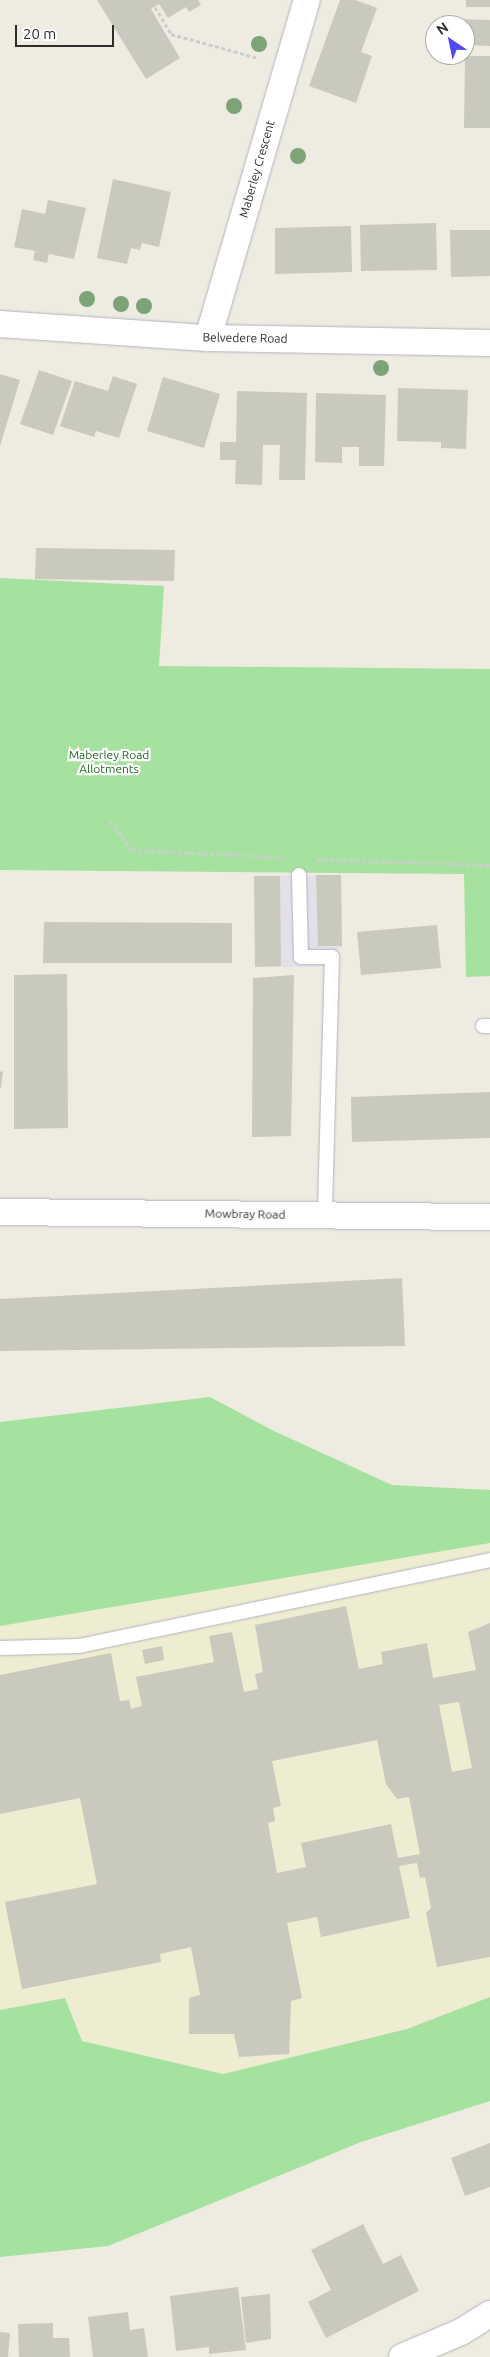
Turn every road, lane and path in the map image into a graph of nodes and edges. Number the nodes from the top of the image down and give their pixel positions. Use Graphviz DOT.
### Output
graph roads {
  1 [pos="307,0"];
  2 [pos="155,7"];
  3 [pos="286,65"];
  4 [pos="0,324"];
  5 [pos="208,338"];
  6 [pos="490,342"];
  7 [pos="299,875"];
  8 [pos="0,1212"];
  9 [pos="325,1215"];
  10 [pos="490,1217"];
  11 [pos="490,1560"];
  12 [pos="0,1648"];
  13 [pos="490,2314"];
  14 [pos="402,2357"];
  1 -- 3 [label="street, Maberley Crescent"];
  2 -- 3 [label="path"];
  3 -- 5 [label="street, Maberley Crescent"];
  4 -- 5 [label="street, Belvedere Road"];
  5 -- 6 [label="street, Belvedere Road"];
  7 -- 9 [label="lane"];
  8 -- 9 [label="street, Mowbray Road"];
  9 -- 10 [label="street, Mowbray Road"];
  11 -- 12 [label="lane"];
  13 -- 14 [label="street"];
}
